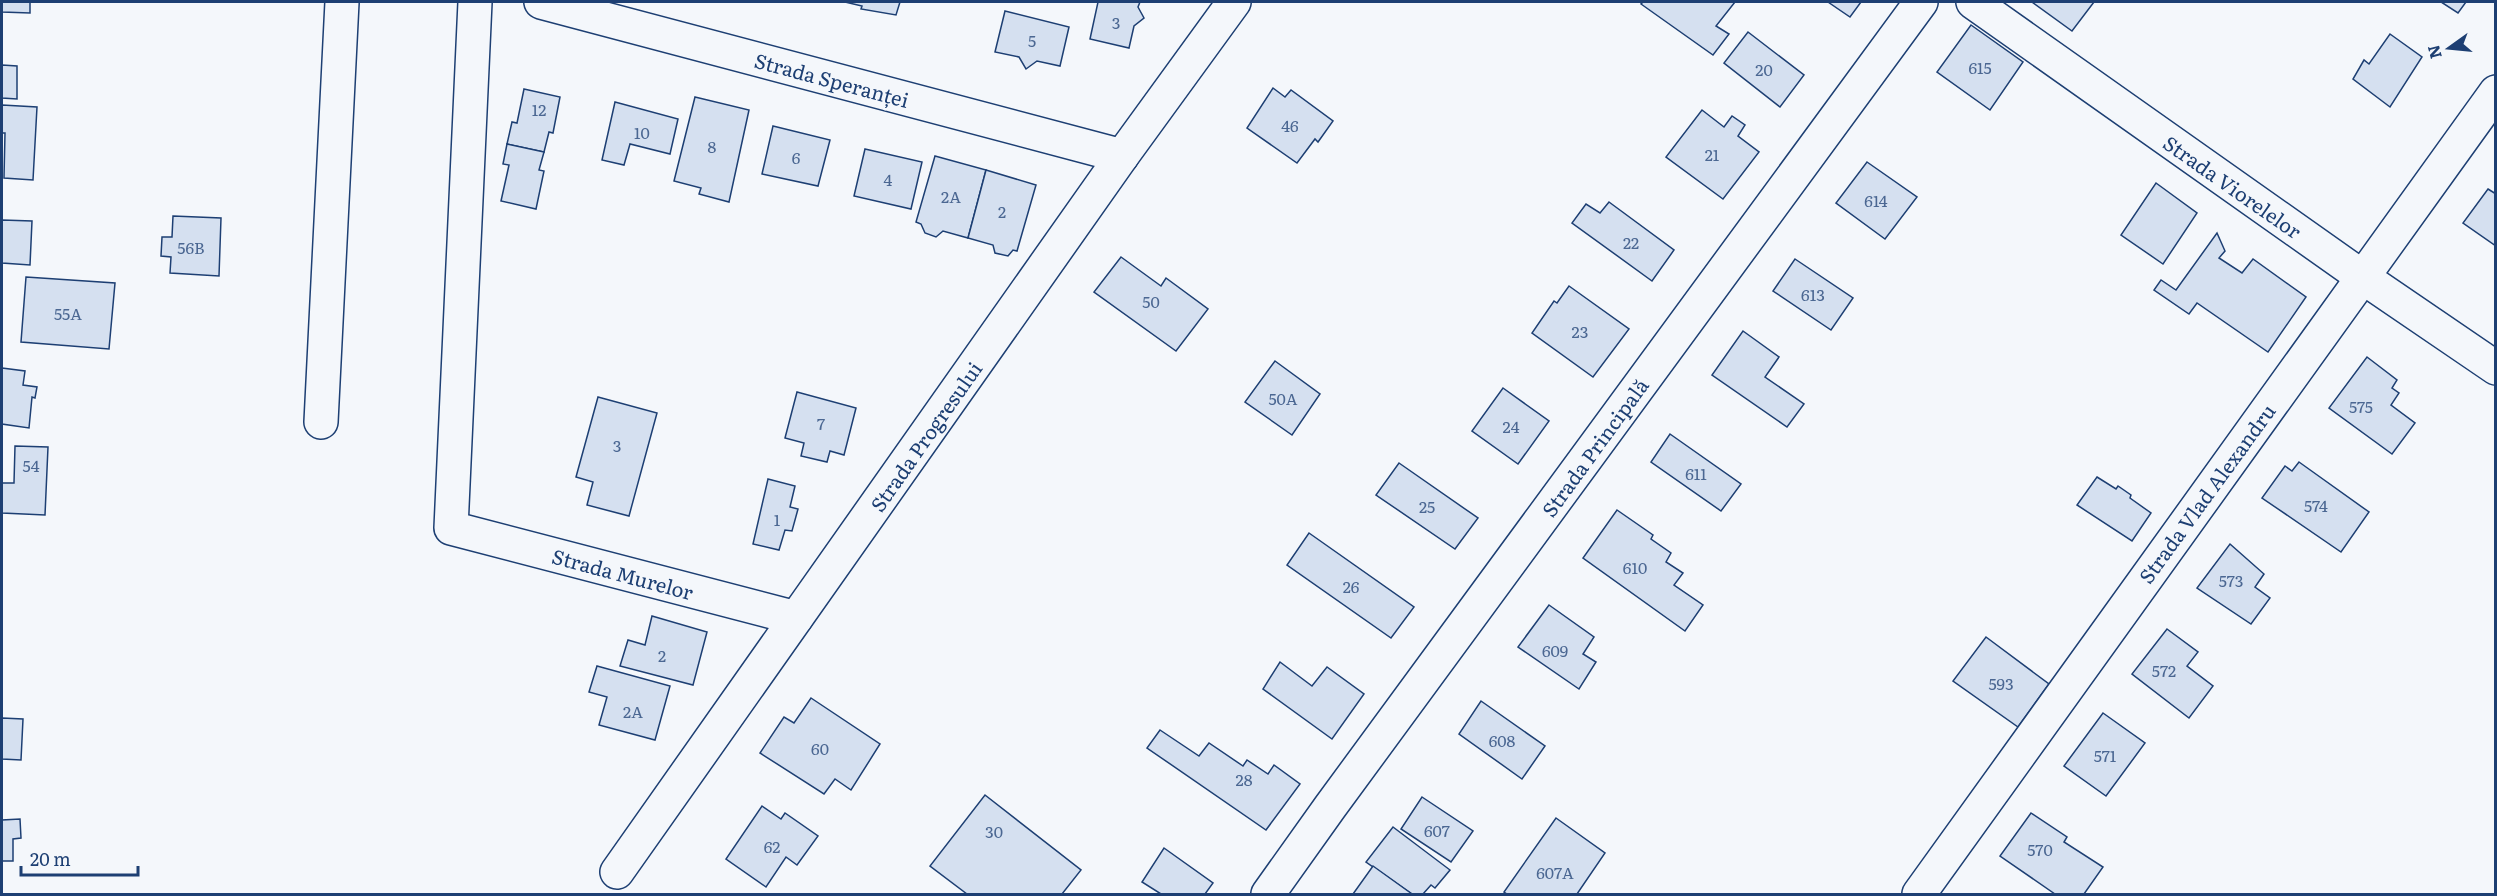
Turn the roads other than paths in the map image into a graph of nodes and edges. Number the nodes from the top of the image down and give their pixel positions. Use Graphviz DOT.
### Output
graph roads {
  1 [pos="342,2"];
  2 [pos="474,2"];
  3 [pos="541,2"];
  4 [pos="1234,2"];
  5 [pos="1922,2"];
  6 [pos="1972,2"];
  7 [pos="2496,92"];
  8 [pos="1122,156"];
  9 [pos="2361,276"];
  10 [pos="2496,368"];
  11 [pos="321,422"];
  12 [pos="796,618"];
  13 [pos="617,872"];
  14 [pos="1268,894"];
  15 [pos="1919,894"];
  1 -- 11 [label="street"];
  2 -- 12 [label="street, Strada Murelor"];
  3 -- 8 [label="street, Strada Speranței"];
  4 -- 8 [label="street, Strada Progresului"];
  5 -- 14 [label="street, Strada Principală"];
  6 -- 9 [label="street, Strada Viorelelor"];
  7 -- 9 [label="street, Strada Vlad Alexandru"];
  8 -- 12 [label="street, Strada Progresului"];
  9 -- 10 [label="street, Strada Viorelelor"];
  9 -- 15 [label="street, Strada Vlad Alexandru"];
  12 -- 13 [label="street, Strada Progresului"];
}
